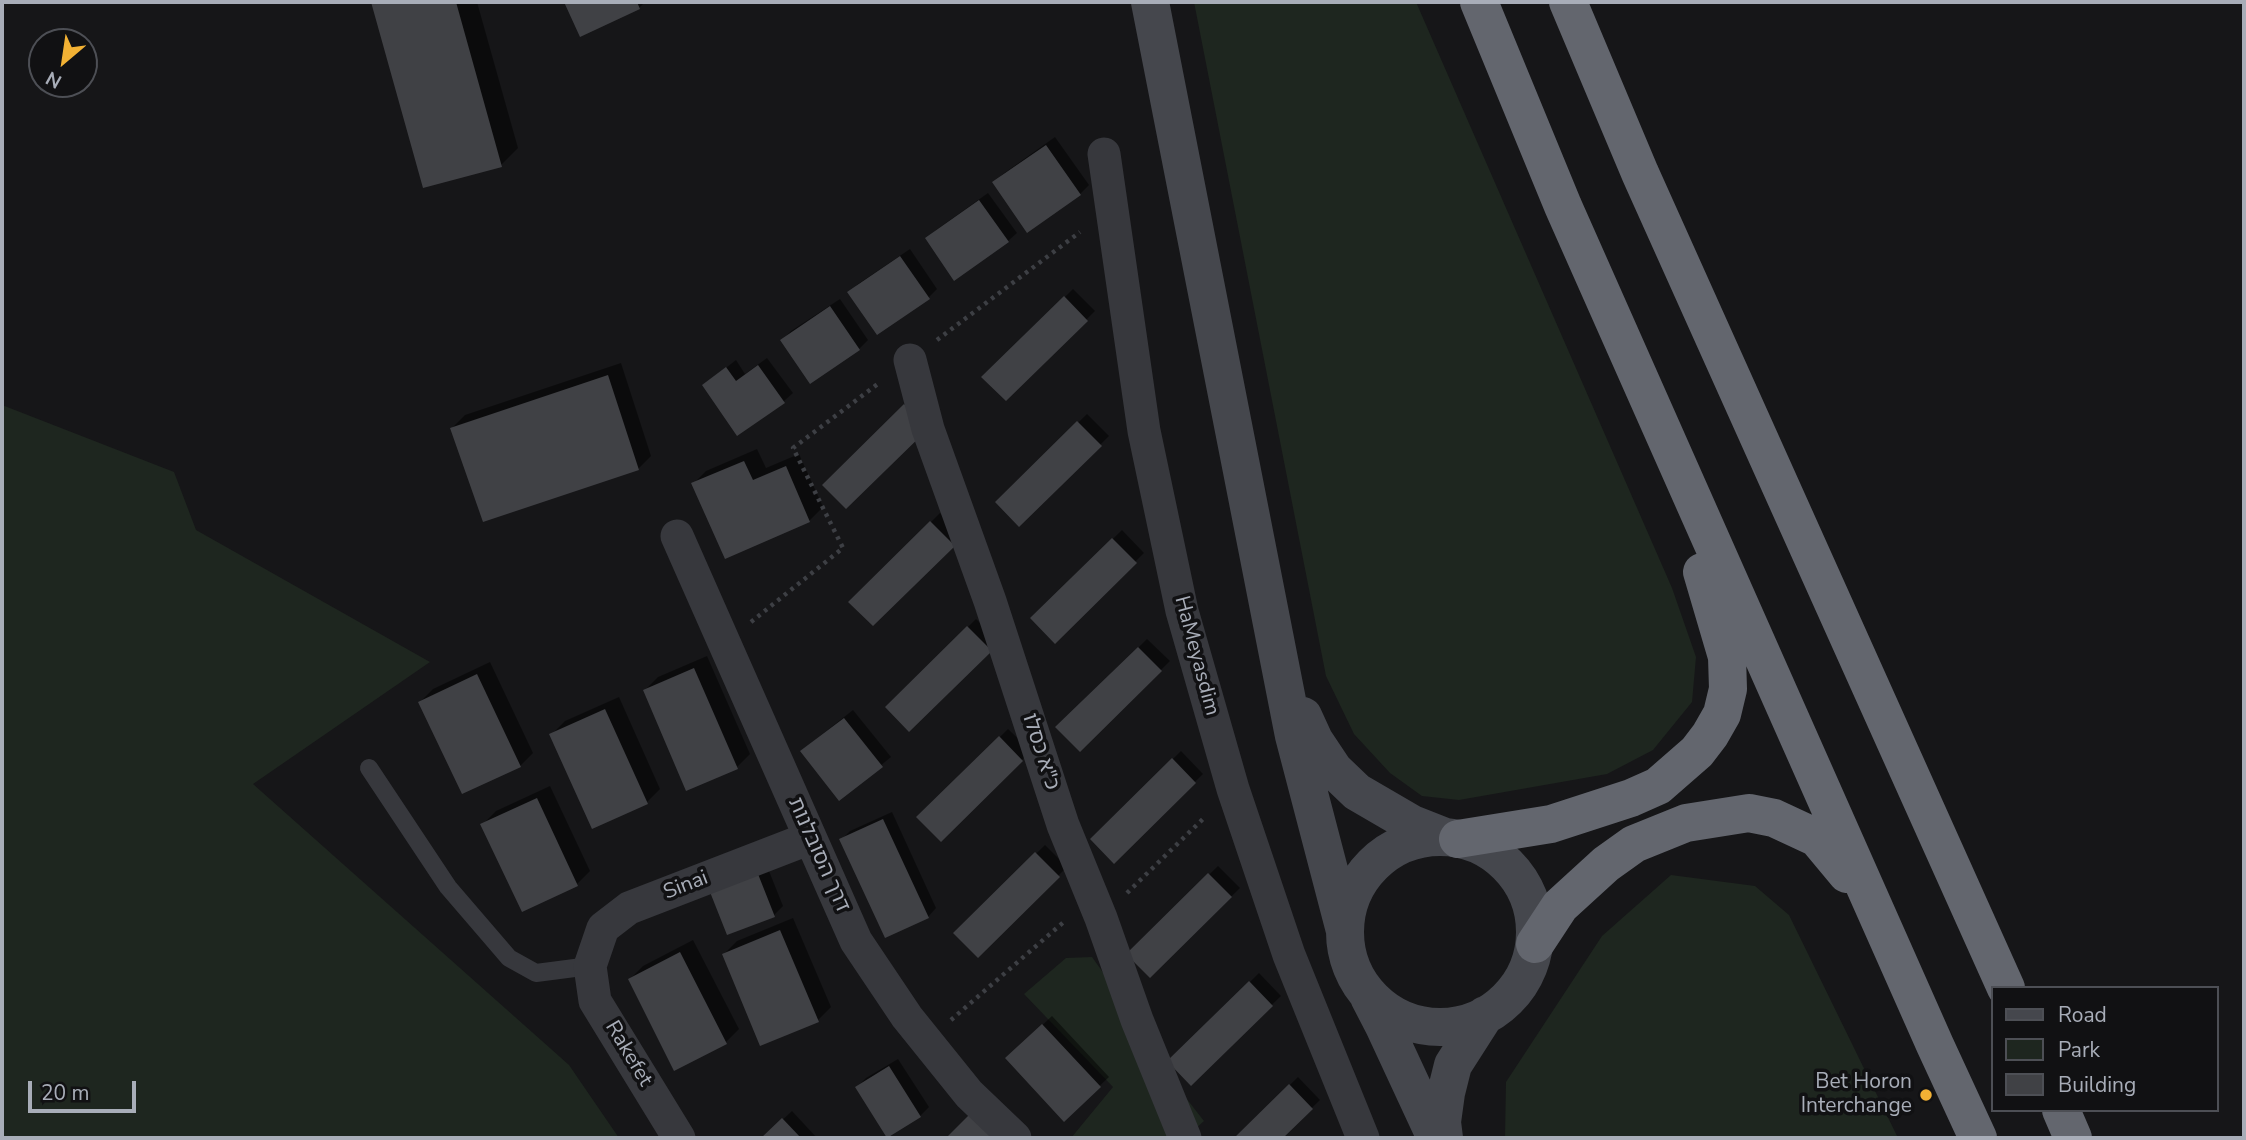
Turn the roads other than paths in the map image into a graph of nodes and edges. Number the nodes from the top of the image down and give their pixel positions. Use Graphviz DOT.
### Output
graph roads {
  1 [pos="1150,2"];
  2 [pos="1479,2"];
  3 [pos="1568,2"];
  4 [pos="1104,154"];
  5 [pos="910,360"];
  6 [pos="1646,393"];
  7 [pos="677,536"];
  8 [pos="1281,670"];
  9 [pos="369,768"];
  10 [pos="810,838"];
  11 [pos="1451,838"];
  12 [pos="1878,915"];
  13 [pos="1345,931"];
  14 [pos="1535,944"];
  15 [pos="590,966"];
  16 [pos="2005,986"];
  17 [pos="1365,989"];
  18 [pos="1485,1015"];
  19 [pos="2062,1112"];
  20 [pos="679,1138"];
  21 [pos="1015,1138"];
  22 [pos="1185,1138"];
  23 [pos="1363,1138"];
  24 [pos="1436,1138"];
  25 [pos="1444,1138"];
  26 [pos="1978,1138"];
  27 [pos="2073,1138"];
  1 -- 8 [label="main road"];
  2 -- 6 [label="highway"];
  3 -- 16 [label="highway"];
  4 -- 23 [label="street, HaMeyasdim"];
  5 -- 22 [label="street, כ\"א כסלו"];
  6 -- 11 [label="highway"];
  6 -- 12 [label="highway"];
  7 -- 10 [label="street, דרך הסובלנות"];
  8 -- 11 [label="main road"];
  8 -- 13 [label="main road"];
  9 -- 15 [label="lane"];
  10 -- 15 [label="street, Sinai"];
  10 -- 21 [label="street, דרך הסובלנות"];
  11 -- 13 [label="main road"];
  11 -- 14 [label="main road"];
  12 -- 14 [label="highway"];
  12 -- 26 [label="highway"];
  13 -- 17 [label="main road"];
  14 -- 18 [label="main road"];
  15 -- 20 [label="street, Rakefet"];
  17 -- 18 [label="main road"];
  17 -- 24 [label="main road"];
  18 -- 25 [label="main road"];
  19 -- 27 [label="highway"];
}
